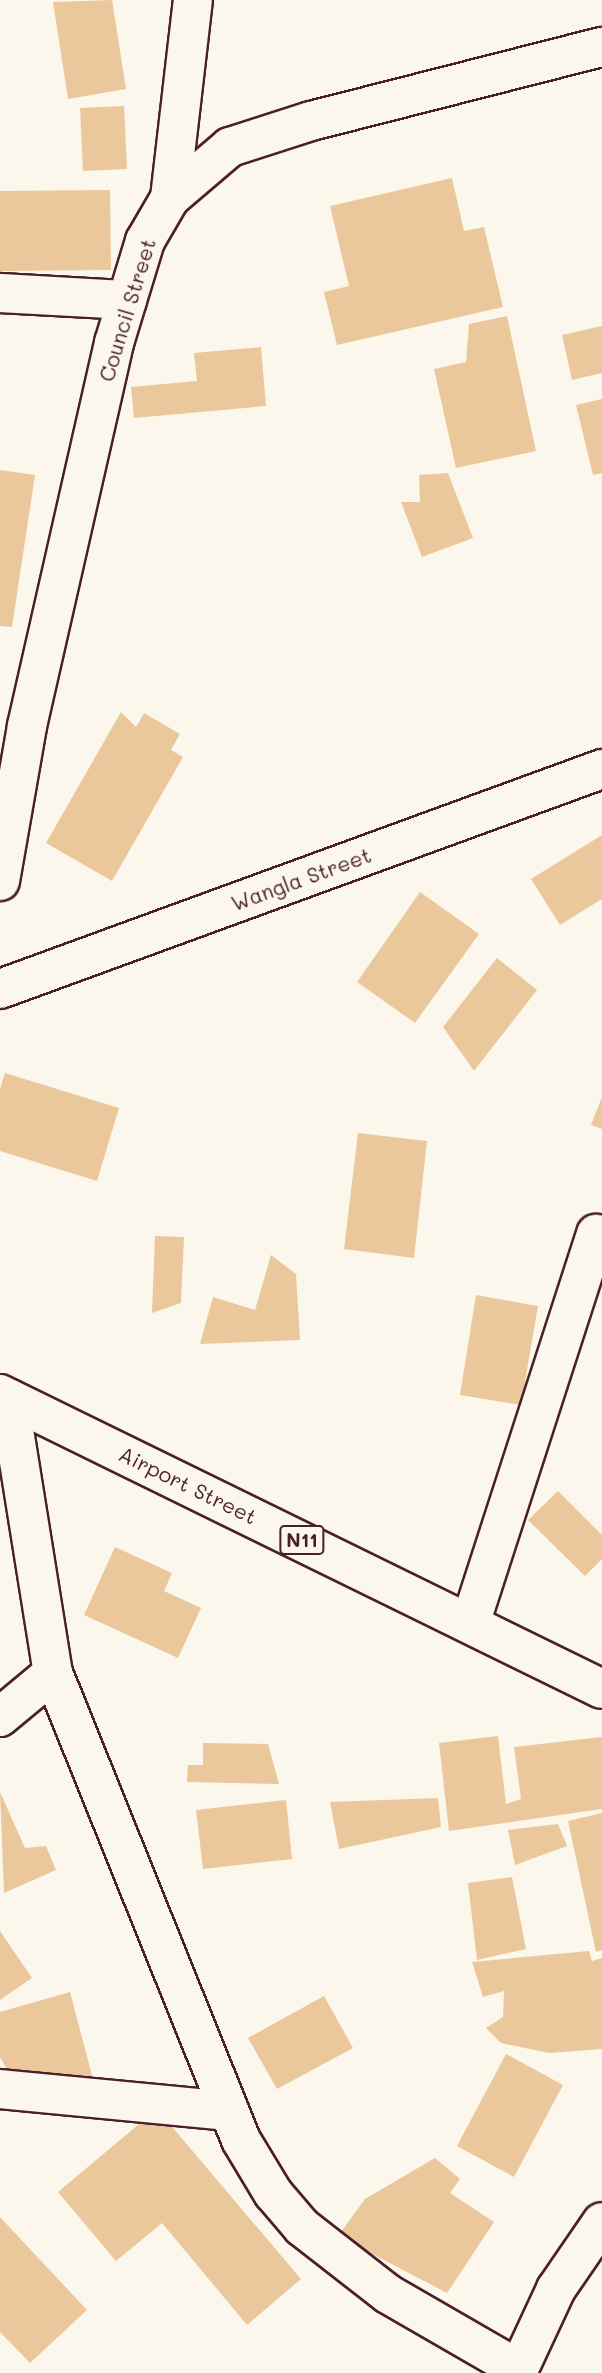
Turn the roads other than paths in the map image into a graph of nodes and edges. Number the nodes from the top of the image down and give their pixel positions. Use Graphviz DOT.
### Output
graph roads {
  1 [pos="193,0"];
  2 [pos="602,47"];
  3 [pos="170,198"];
  4 [pos="0,293"];
  5 [pos="127,300"];
  6 [pos="602,769"];
  7 [pos="0,881"];
  8 [pos="0,989"];
  9 [pos="596,1234"];
  10 [pos="5,1396"];
  11 [pos="471,1621"];
  12 [pos="54,1673"];
  13 [pos="602,1689"];
  14 [pos="0,1717"];
  15 [pos="0,2090"];
  16 [pos="228,2111"];
  17 [pos="602,2221"];
  18 [pos="518,2371"];
  1 -- 3 [label="main road"];
  2 -- 3 [label="main road, Council Street"];
  3 -- 5 [label="main road, Council Street"];
  4 -- 5 [label="main road"];
  5 -- 7 [label="main road, Council Street"];
  6 -- 8 [label="main road, Wangla Street"];
  9 -- 11 [label="main road"];
  10 -- 11 [label="main road, Airport Street / N11"];
  10 -- 12 [label="main road"];
  11 -- 13 [label="main road, Airport Street / N11"];
  12 -- 14 [label="main road"];
  12 -- 16 [label="main road"];
  15 -- 16 [label="main road"];
  16 -- 18 [label="main road"];
  17 -- 18 [label="main road"];
}
